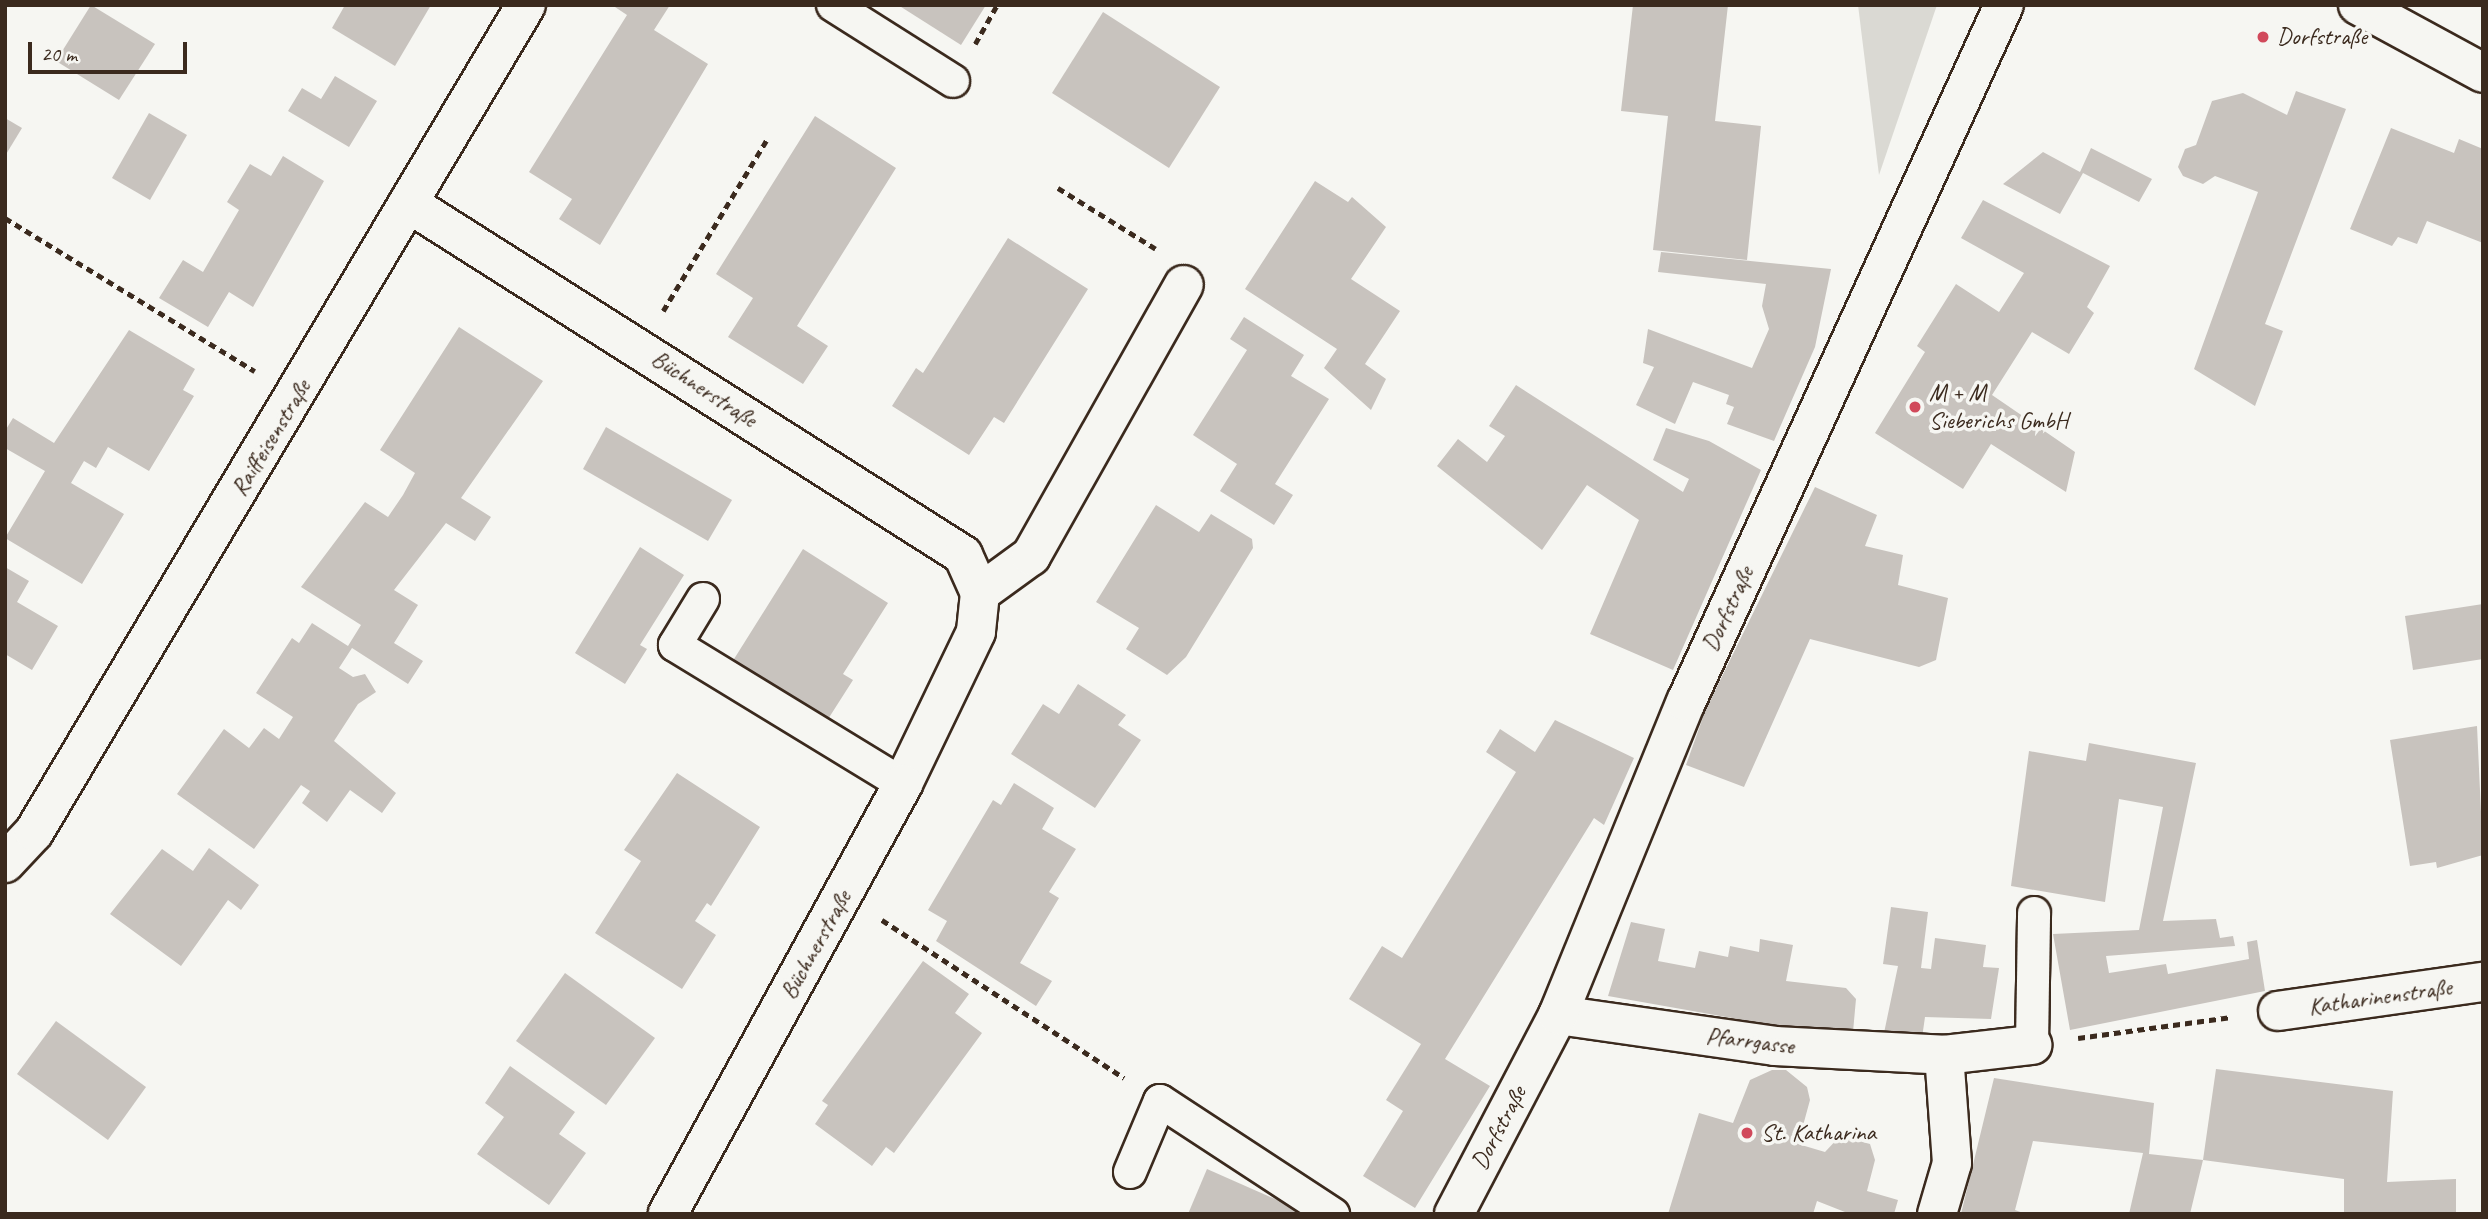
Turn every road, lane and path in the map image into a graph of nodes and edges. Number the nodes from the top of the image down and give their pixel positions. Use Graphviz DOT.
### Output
graph roads {
  1 [pos="526,5"];
  2 [pos="833,5"];
  3 [pos="2004,5"];
  4 [pos="2358,5"];
  5 [pos="2483,73"];
  6 [pos="953,81"];
  7 [pos="766,141"];
  8 [pos="1058,188"];
  9 [pos="408,203"];
  10 [pos="5,218"];
  11 [pos="1184,285"];
  12 [pos="641,348"];
  13 [pos="296,396"];
  14 [pos="980,593"];
  15 [pos="703,599"];
  16 [pos="903,784"];
  17 [pos="5,863"];
  18 [pos="843,894"];
  19 [pos="2034,913"];
  20 [pos="2483,982"];
  21 [pos="2278,1011"];
  22 [pos="1558,1015"];
  23 [pos="2032,1045"];
  24 [pos="1944,1055"];
  25 [pos="1160,1101"];
  26 [pos="1130,1172"];
  27 [pos="668,1214"];
  28 [pos="1334,1214"];
  29 [pos="1454,1214"];
  30 [pos="1937,1214"];
  1 -- 9 [label="street, Raiffeisenstraße"];
  2 -- 6 [label="lane"];
  3 -- 22 [label="street, Dorfstraße"];
  4 -- 5 [label="street"];
  7 -- 12 [label="path"];
  8 -- 11 [label="path"];
  9 -- 12 [label="street, Büchnerstraße"];
  9 -- 13 [label="street, Raiffeisenstraße"];
  10 -- 13 [label="path"];
  11 -- 14 [label="street"];
  12 -- 14 [label="street, Büchnerstraße"];
  13 -- 17 [label="street, Raiffeisenstraße"];
  14 -- 16 [label="street, Büchnerstraße"];
  15 -- 16 [label="lane"];
  16 -- 18 [label="street, Büchnerstraße"];
  18 -- 25 [label="path"];
  18 -- 27 [label="street, Büchnerstraße"];
  19 -- 23 [label="lane"];
  20 -- 21 [label="street, Katharinenstraße"];
  21 -- 23 [label="path"];
  22 -- 24 [label="street, Pfarrgasse"];
  22 -- 29 [label="street, Dorfstraße"];
  23 -- 24 [label="street, Pfarrgasse"];
  24 -- 30 [label="street"];
  25 -- 26 [label="lane"];
  25 -- 28 [label="lane"];
}
